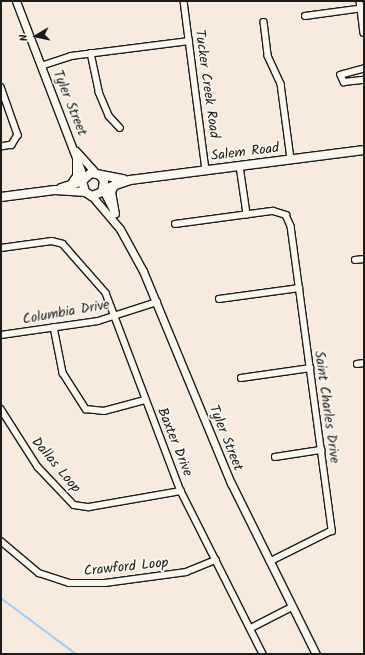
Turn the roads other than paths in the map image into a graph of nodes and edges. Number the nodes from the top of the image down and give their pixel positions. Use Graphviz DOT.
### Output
graph roads {
  1 [pos="16,1"];
  2 [pos="184,1"];
  3 [pos="360,1"];
  4 [pos="362,8"];
  5 [pos="305,16"];
  6 [pos="264,22"];
  7 [pos="364,33"];
  8 [pos="189,41"];
  9 [pos="91,53"];
  10 [pos="41,66"];
  11 [pos="364,69"];
  12 [pos="364,80"];
  13 [pos="1,86"];
  14 [pos="120,128"];
  15 [pos="1,147"];
  16 [pos="74,148"];
  17 [pos="364,150"];
  18 [pos="291,159"];
  19 [pos="77,160"];
  20 [pos="240,166"];
  21 [pos="206,170"];
  22 [pos="99,174"];
  23 [pos="83,180"];
  24 [pos="130,180"];
  25 [pos="115,184"];
  26 [pos="71,185"];
  27 [pos="103,189"];
  28 [pos="55,190"];
  29 [pos="88,194"];
  30 [pos="1,197"];
  31 [pos="115,214"];
  32 [pos="247,214"];
  33 [pos="175,224"];
  34 [pos="120,229"];
  35 [pos="1,248"];
  36 [pos="364,259"];
  37 [pos="354,260"];
  38 [pos="299,288"];
  39 [pos="219,299"];
  40 [pos="157,302"];
  41 [pos="116,316"];
  42 [pos="54,327"];
  43 [pos="1,335"];
  44 [pos="364,363"];
  45 [pos="357,364"];
  46 [pos="310,368"];
  47 [pos="241,378"];
  48 [pos="145,400"];
  49 [pos="1,409"];
  50 [pos="321,450"];
  51 [pos="275,457"];
  52 [pos="182,491"];
  53 [pos="1,541"];
  54 [pos="216,560"];
  55 [pos="270,562"];
  56 [pos="292,607"];
  57 [pos="251,628"];
  58 [pos="263,654"];
  59 [pos="316,654"];
  1 -- 10 [label="street, Tyler Street"];
  2 -- 8 [label="street, Tucker Creek Road"];
  3 -- 4 [label="street"];
  4 -- 5 [label="street"];
  4 -- 7 [label="street"];
  6 -- 18 [label="street"];
  8 -- 9 [label="street"];
  8 -- 21 [label="street, Tucker Creek Road"];
  9 -- 10 [label="street"];
  9 -- 14 [label="street"];
  10 -- 16 [label="street, Tyler Street"];
  11 -- 12 [label="street"];
  13 -- 15 [label="street"];
  16 -- 19 [label="street, Tyler Street"];
  16 -- 22 [label="street, Tyler Street"];
  17 -- 18 [label="main road, Salem Road"];
  18 -- 20 [label="main road, Salem Road"];
  19 -- 23 [label="street, Tyler Street"];
  19 -- 26 [label="main road"];
  20 -- 21 [label="main road, Salem Road"];
  20 -- 32 [label="street"];
  21 -- 24 [label="main road, Salem Road"];
  22 -- 23 [label="main road"];
  22 -- 24 [label="main road, Salem Road"];
  22 -- 27 [label="main road"];
  23 -- 26 [label="main road"];
  23 -- 29 [label="main road"];
  24 -- 25 [label="main road, Salem Road"];
  25 -- 27 [label="main road, Salem Road"];
  25 -- 31 [label="main road"];
  26 -- 28 [label="main road"];
  27 -- 29 [label="main road, Salem Road"];
  27 -- 31 [label="street, Tyler Street"];
  28 -- 29 [label="main road"];
  28 -- 30 [label="main road"];
  29 -- 34 [label="street, Tyler Street"];
  31 -- 34 [label="street, Tyler Street"];
  32 -- 33 [label="street"];
  32 -- 38 [label="street, Saint Charles Drive"];
  34 -- 40 [label="street, Tyler Street"];
  35 -- 41 [label="street, Baxter Drive"];
  36 -- 37 [label="street"];
  38 -- 39 [label="street"];
  38 -- 46 [label="street, Saint Charles Drive"];
  40 -- 41 [label="street, Columbia Drive"];
  40 -- 55 [label="street, Tyler Street"];
  41 -- 42 [label="street, Columbia Drive"];
  41 -- 48 [label="street, Baxter Drive"];
  42 -- 43 [label="street, Columbia Drive"];
  42 -- 48 [label="street"];
  44 -- 45 [label="street"];
  46 -- 47 [label="street"];
  46 -- 50 [label="street, Saint Charles Drive"];
  48 -- 52 [label="street, Baxter Drive"];
  49 -- 52 [label="street, Dallas Loop"];
  50 -- 51 [label="street"];
  50 -- 55 [label="street, Saint Charles Drive"];
  52 -- 54 [label="street, Baxter Drive"];
  53 -- 54 [label="street, Crawford Loop"];
  54 -- 57 [label="street, Baxter Drive"];
  55 -- 56 [label="street, Tyler Street"];
  56 -- 57 [label="street"];
  56 -- 59 [label="street, Tyler Street"];
  57 -- 58 [label="street, Baxter Drive"];
}
